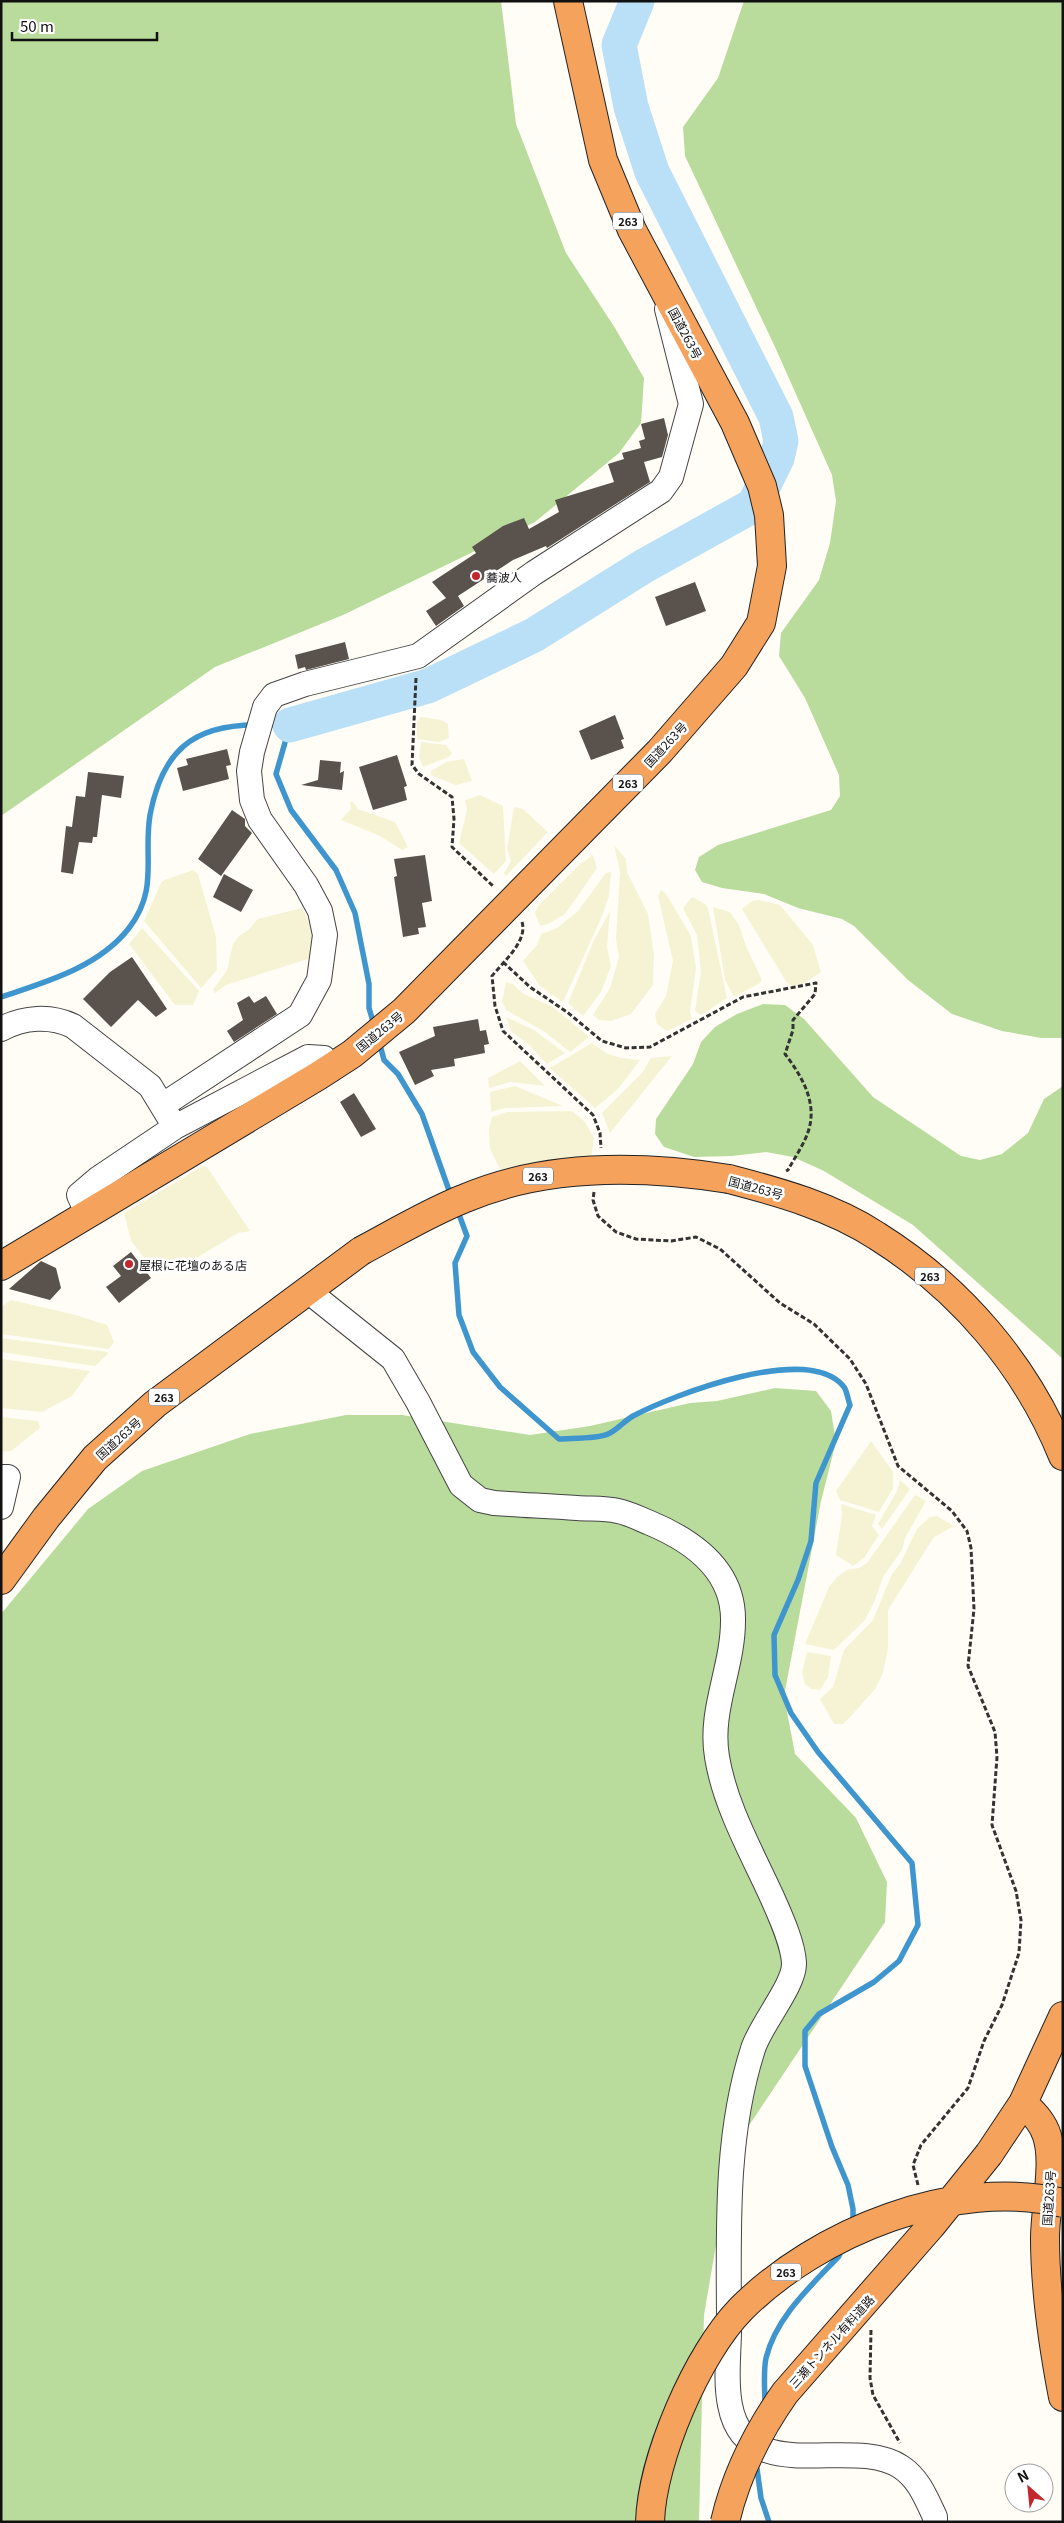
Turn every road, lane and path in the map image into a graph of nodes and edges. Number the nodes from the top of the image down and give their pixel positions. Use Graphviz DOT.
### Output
graph roads {
  1 [pos="568,1"];
  2 [pos="662,288"];
  3 [pos="418,656"];
  4 [pos="510,903"];
  5 [pos="503,962"];
  6 [pos="1,1029"];
  7 [pos="341,1061"];
  8 [pos="163,1105"];
  9 [pos="175,1127"];
  10 [pos="601,1153"];
  11 [pos="596,1184"];
  12 [pos="764,1188"];
  13 [pos="88,1215"];
  14 [pos="1,1266"];
  15 [pos="308,1291"];
  16 [pos="1063,1456"];
  17 [pos="1,1478"];
  18 [pos="1,1507"];
  19 [pos="2,1578"];
  20 [pos="1063,2016"];
  21 [pos="1022,2103"];
  22 [pos="919,2189"];
  23 [pos="1063,2203"];
  24 [pos="871,2327"];
  25 [pos="1063,2397"];
  26 [pos="897,2465"];
  27 [pos="650,2522"];
  28 [pos="725,2522"];
  29 [pos="935,2522"];
  1 -- 2 [label="highway, 国道263号 / 263"];
  2 -- 3 [label="street"];
  2 -- 4 [label="highway, 国道263号 / 263"];
  3 -- 4 [label="path"];
  3 -- 8 [label="street"];
  4 -- 5 [label="path"];
  4 -- 7 [label="highway, 国道263号 / 263"];
  5 -- 10 [label="path"];
  5 -- 12 [label="path"];
  6 -- 8 [label="street"];
  7 -- 9 [label="street"];
  7 -- 13 [label="highway, 国道263号 / 263"];
  8 -- 9 [label="street"];
  9 -- 13 [label="street"];
  11 -- 22 [label="path"];
  12 -- 15 [label="highway, 国道263号 / 263, bridge"];
  12 -- 16 [label="highway, 国道263号 / 263"];
  13 -- 14 [label="highway, 国道263号 / 263"];
  15 -- 19 [label="highway, 国道263号 / 263"];
  15 -- 26 [label="street"];
  17 -- 18 [label="street"];
  20 -- 21 [label="highway"];
  21 -- 25 [label="highway, 国道263号"];
  21 -- 28 [label="highway, 三瀬トンネル有料道路, bridge"];
  23 -- 27 [label="highway, 263, bridge"];
  24 -- 26 [label="path"];
  26 -- 29 [label="street"];
}
